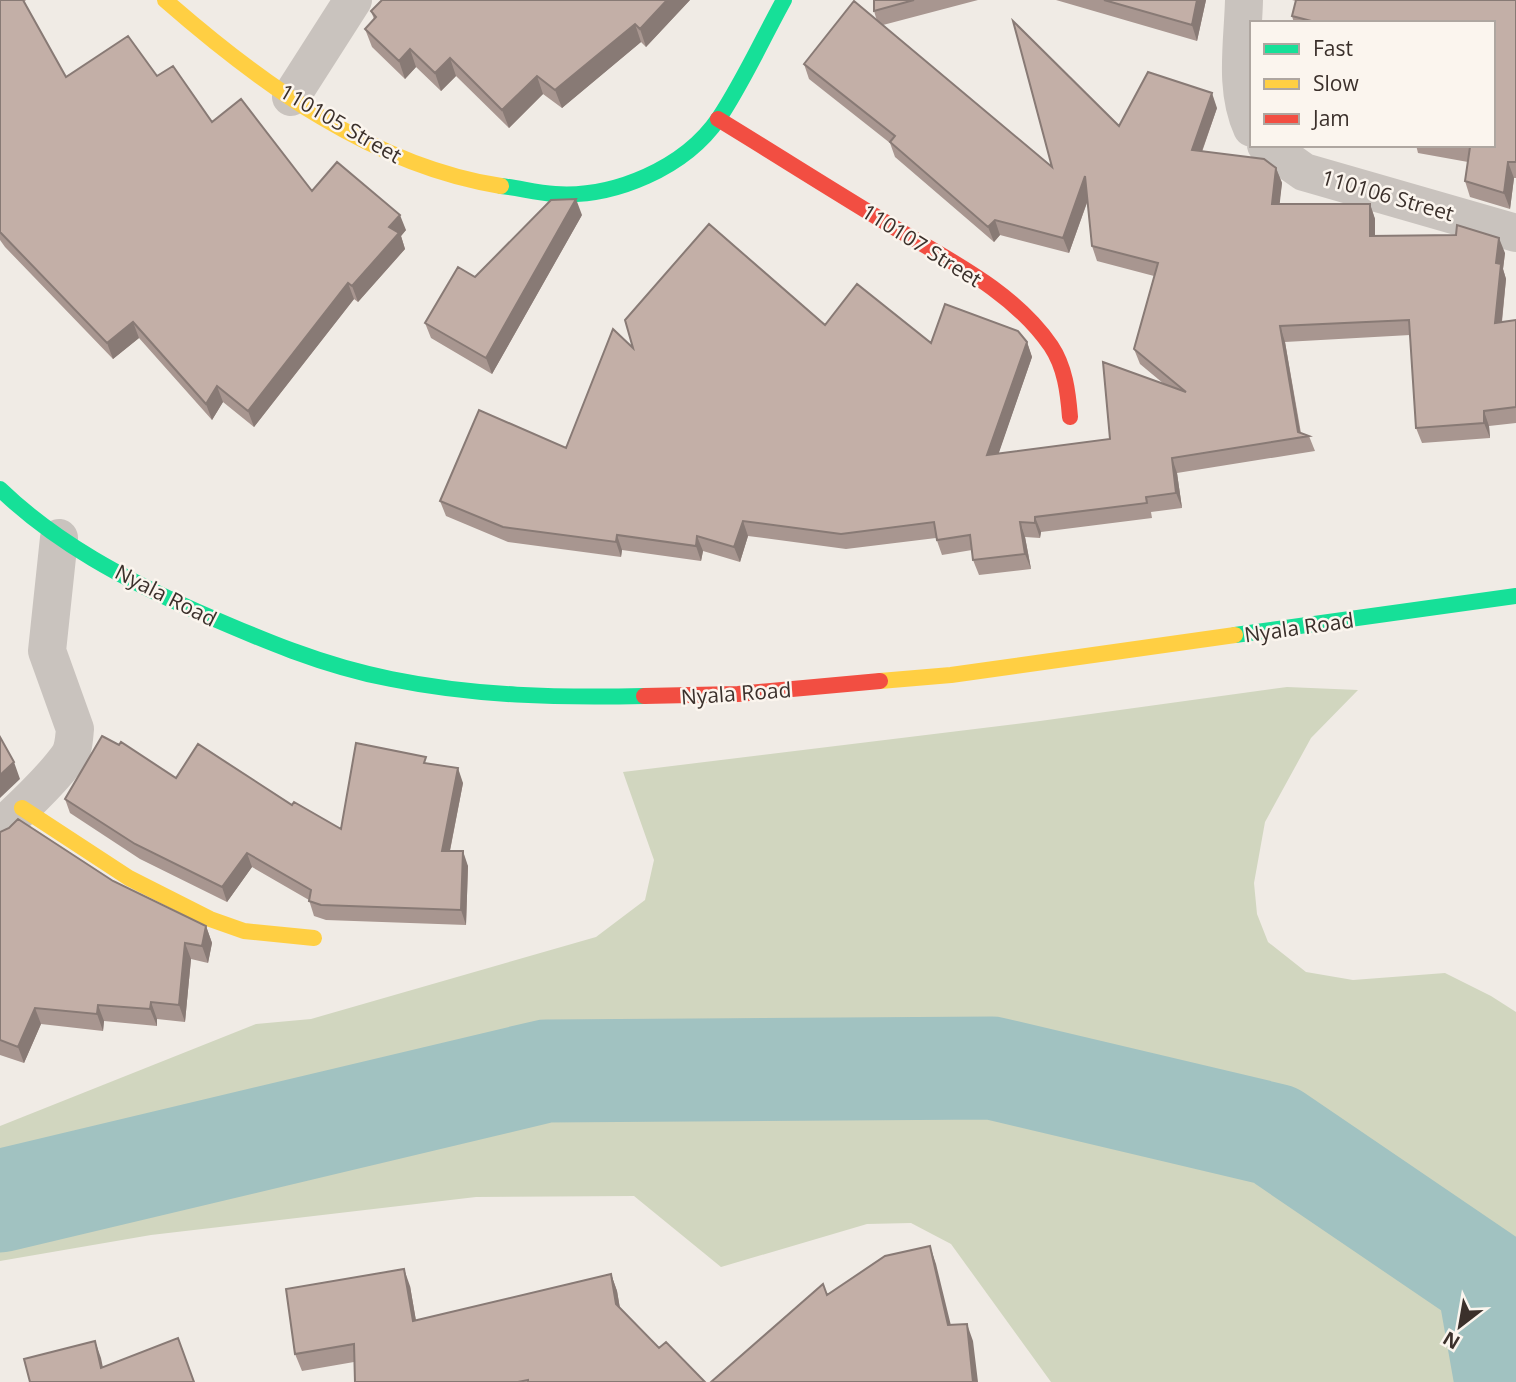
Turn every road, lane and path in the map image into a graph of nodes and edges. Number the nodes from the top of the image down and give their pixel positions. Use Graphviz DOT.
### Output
graph roads {
  1 [pos="165,0"];
  2 [pos="353,0"];
  3 [pos="784,0"];
  4 [pos="1244,0"];
  5 [pos="292,97"];
  6 [pos="718,119"];
  7 [pos="1250,124"];
  8 [pos="1268,147"];
  9 [pos="1516,233"];
  10 [pos="1070,417"];
  11 [pos="0,489"];
  12 [pos="59,538"];
  13 [pos="1516,596"];
  14 [pos="11,818"];
  15 [pos="314,938"];
  1 -- 5 [label="street, 110105 Street"];
  2 -- 5 [label="street"];
  3 -- 6 [label="street, 110105 Street"];
  4 -- 7 [label="street"];
  5 -- 6 [label="street, 110105 Street"];
  6 -- 10 [label="street, 110107 Street"];
  8 -- 9 [label="street, 110106 Street"];
  11 -- 12 [label="street, Nyala Road"];
  12 -- 13 [label="street, Nyala Road"];
  12 -- 14 [label="street"];
  14 -- 15 [label="street"];
}
